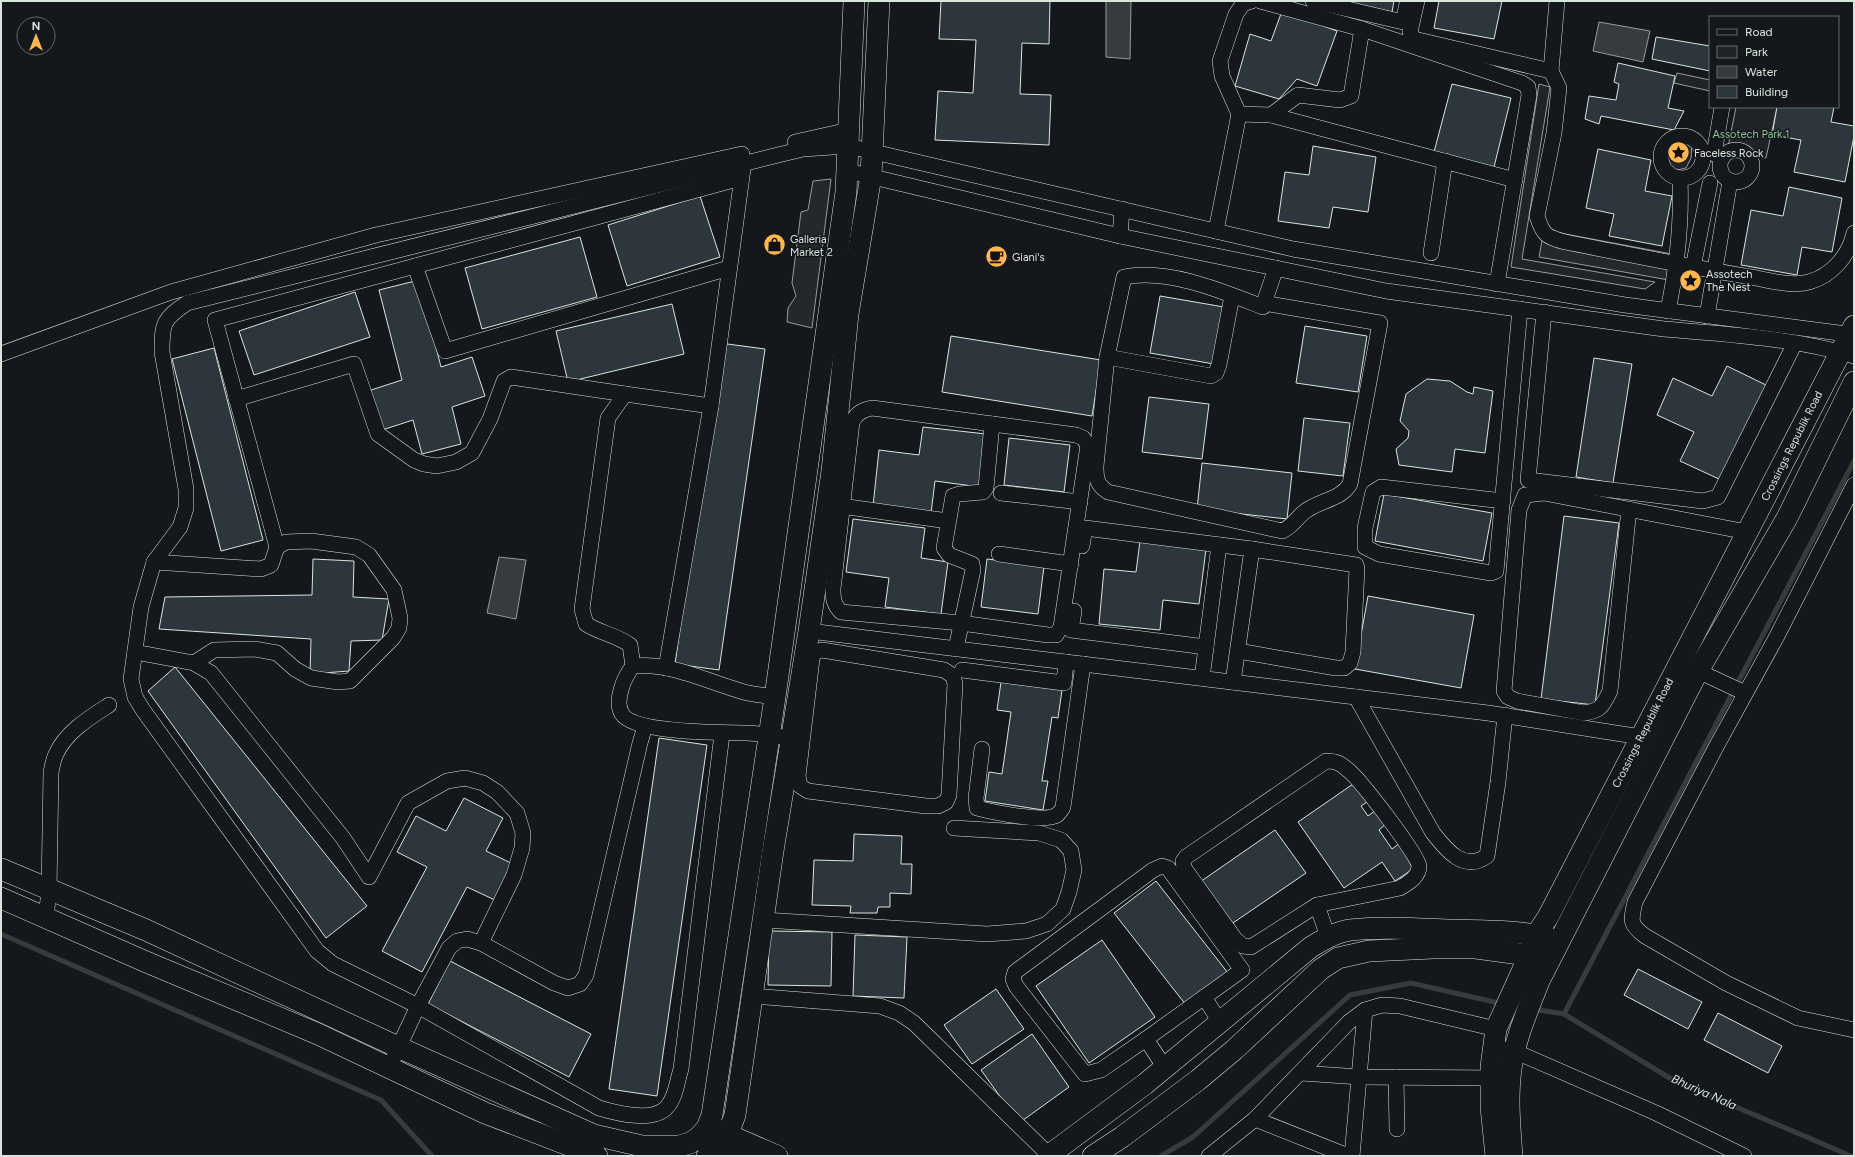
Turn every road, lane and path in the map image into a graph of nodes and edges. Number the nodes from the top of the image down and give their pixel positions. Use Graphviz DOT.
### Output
graph roads {
  1 [pos="854,1"];
  2 [pos="879,1"];
  3 [pos="1252,1"];
  4 [pos="1260,1"];
  5 [pos="1313,1"];
  6 [pos="1408,1"];
  7 [pos="1417,1"];
  8 [pos="1556,1"];
  9 [pos="1362,29"];
  10 [pos="1551,71"];
  11 [pos="1722,108"];
  12 [pos="1239,114"];
  13 [pos="1271,115"];
  14 [pos="849,138"];
  15 [pos="872,151"];
  16 [pos="1714,154"];
  17 [pos="1445,161"];
  18 [pos="743,171"];
  19 [pos="848,171"];
  20 [pos="871,176"];
  21 [pos="1680,178"];
  22 [pos="1515,180"];
  23 [pos="1710,182"];
  24 [pos="1730,182"];
  25 [pos="1122,209"];
  26 [pos="1216,231"];
  27 [pos="1854,233"];
  28 [pos="1120,236"];
  29 [pos="1431,253"];
  30 [pos="1677,263"];
  31 [pos="415,266"];
  32 [pos="1693,267"];
  33 [pos="729,268"];
  34 [pos="1276,268"];
  35 [pos="1714,272"];
  36 [pos="1497,284"];
  37 [pos="1232,296"];
  38 [pos="1264,302"];
  39 [pos="1646,308"];
  40 [pos="1520,309"];
  41 [pos="1668,311"];
  42 [pos="1544,312"];
  43 [pos="1707,316"];
  44 [pos="1644,326"];
  45 [pos="1851,341"];
  46 [pos="1795,343"];
  47 [pos="1,354"];
  48 [pos="1107,357"];
  49 [pos="1854,382"];
  50 [pos="626,394"];
  51 [pos="236,399"];
  52 [pos="711,406"];
  53 [pos="992,424"];
  54 [pos="1854,485"];
  55 [pos="1001,493"];
  56 [pos="1080,502"];
  57 [pos="1502,502"];
  58 [pos="835,505"];
  59 [pos="1629,509"];
  60 [pos="948,521"];
  61 [pos="1747,532"];
  62 [pos="1219,545"];
  63 [pos="276,547"];
  64 [pos="1252,549"];
  65 [pos="999,554"];
  66 [pos="154,562"];
  67 [pos="1071,564"];
  68 [pos="961,623"];
  69 [pos="978,626"];
  70 [pos="809,631"];
  71 [pos="930,645"];
  72 [pos="1206,646"];
  73 [pos="956,648"];
  74 [pos="974,651"];
  75 [pos="1238,651"];
  76 [pos="135,652"];
  77 [pos="1066,662"];
  78 [pos="194,663"];
  79 [pos="1083,664"];
  80 [pos="633,666"];
  81 [pos="928,667"];
  82 [pos="666,668"];
  83 [pos="962,670"];
  84 [pos="1707,675"];
  85 [pos="1202,678"];
  86 [pos="1234,682"];
  87 [pos="1064,683"];
  88 [pos="1080,686"];
  89 [pos="1741,690"];
  90 [pos="775,697"];
  91 [pos="1356,697"];
  92 [pos="109,705"];
  93 [pos="1505,715"];
  94 [pos="645,726"];
  95 [pos="722,734"];
  96 [pos="769,735"];
  97 [pos="1641,737"];
  98 [pos="797,740"];
  99 [pos="982,749"];
  100 [pos="954,828"];
  101 [pos="1,869"];
  102 [pos="49,890"];
  103 [pos="1,898"];
  104 [pos="1317,905"];
  105 [pos="46,918"];
  106 [pos="764,920"];
  107 [pos="1536,935"];
  108 [pos="1328,937"];
  109 [pos="481,942"];
  110 [pos="1556,950"];
  111 [pos="1530,970"];
  112 [pos="752,996"];
  113 [pos="1204,997"];
  114 [pos="418,1006"];
  115 [pos="1365,1010"];
  116 [pos="1220,1022"];
  117 [pos="1854,1030"];
  118 [pos="1496,1031"];
  119 [pos="1146,1039"];
  120 [pos="398,1047"];
  121 [pos="1514,1051"];
  122 [pos="390,1068"];
  123 [pos="1165,1068"];
  124 [pos="1301,1073"];
  125 [pos="1360,1076"];
  126 [pos="1396,1077"];
  127 [pos="1501,1078"];
  128 [pos="1255,1119"];
  129 [pos="1397,1129"];
  130 [pos="704,1131"];
  131 [pos="723,1148"];
  132 [pos="597,1156"];
  133 [pos="777,1156"];
  134 [pos="1048,1156"];
  135 [pos="1093,1156"];
  136 [pos="1209,1156"];
  137 [pos="1348,1156"];
  138 [pos="1352,1156"];
  139 [pos="1496,1156"];
  140 [pos="1512,1156"];
  141 [pos="1741,1156"];
  1 -- 14 [label="street"];
  2 -- 15 [label="street"];
  3 -- 12 [label="street"];
  4 -- 9 [label="street"];
  5 -- 6 [label="street"];
  7 -- 10 [label="street"];
  8 -- 10 [label="street"];
  9 -- 13 [label="street"];
  9 -- 22 [label="street"];
  10 -- 30 [label="street"];
  11 -- 16 [label="street"];
  12 -- 13 [label="street"];
  12 -- 26 [label="street"];
  13 -- 17 [label="street"];
  14 -- 15 [label="street"];
  14 -- 18 [label="street"];
  14 -- 19 [label="street"];
  14 -- 47 [label="street"];
  15 -- 20 [label="street"];
  15 -- 25 [label="street"];
  16 -- 21 [label="street"];
  16 -- 21 [label="street"];
  16 -- 24 [label="street"];
  16 -- 24 [label="street"];
  17 -- 22 [label="street"];
  17 -- 29 [label="street"];
  18 -- 31 [label="street"];
  18 -- 33 [label="street"];
  18 -- 66 [label="street"];
  19 -- 20 [label="street"];
  19 -- 90 [label="street"];
  20 -- 28 [label="street"];
  20 -- 58 [label="street"];
  21 -- 30 [label="street"];
  22 -- 36 [label="street"];
  23 -- 32 [label="street"];
  24 -- 35 [label="street"];
  25 -- 26 [label="street"];
  25 -- 28 [label="street"];
  26 -- 36 [label="street"];
  27 -- 35 [label="street"];
  28 -- 34 [label="street"];
  30 -- 32 [label="street"];
  30 -- 41 [label="street"];
  31 -- 33 [label="street"];
  31 -- 51 [label="street"];
  32 -- 35 [label="street"];
  33 -- 52 [label="street"];
  34 -- 38 [label="street"];
  34 -- 40 [label="street"];
  35 -- 43 [label="street"];
  36 -- 39 [label="street"];
  37 -- 38 [label="street"];
  37 -- 48 [label="street"];
  37 -- 48 [label="street"];
  38 -- 48 [label="street"];
  39 -- 41 [label="street"];
  39 -- 44 [label="street"];
  40 -- 42 [label="street"];
  40 -- 57 [label="street"];
  41 -- 43 [label="street"];
  42 -- 44 [label="street"];
  42 -- 46 [label="street"];
  43 -- 45 [label="street"];
  44 -- 46 [label="street"];
  45 -- 46 [label="street"];
  45 -- 61 [label="street, Crossings Republik Road"];
  49 -- 84 [label="street, Crossings Republik Road"];
  50 -- 51 [label="street"];
  50 -- 52 [label="street"];
  50 -- 80 [label="street"];
  51 -- 63 [label="street"];
  52 -- 82 [label="street"];
  53 -- 56 [label="street"];
  53 -- 58 [label="street"];
  53 -- 60 [label="street"];
  54 -- 89 [label="street"];
  55 -- 56 [label="street"];
  56 -- 67 [label="street"];
  57 -- 57 [label="street"];
  58 -- 60 [label="street"];
  58 -- 68 [label="street"];
  58 -- 70 [label="street"];
  59 -- 59 [label="street"];
  59 -- 61 [label="street"];
  60 -- 68 [label="street"];
  61 -- 97 [label="street, Crossings Republik Road"];
  62 -- 64 [label="street"];
  62 -- 72 [label="street"];
  62 -- 72 [label="street"];
  63 -- 66 [label="street"];
  63 -- 78 [label="street"];
  64 -- 75 [label="street"];
  64 -- 75 [label="street"];
  65 -- 67 [label="street"];
  66 -- 76 [label="street"];
  67 -- 69 [label="street"];
  68 -- 69 [label="street"];
  68 -- 73 [label="street"];
  69 -- 74 [label="street"];
  70 -- 71 [label="street"];
  70 -- 98 [label="street"];
  71 -- 73 [label="street"];
  71 -- 81 [label="street"];
  72 -- 85 [label="street"];
  73 -- 74 [label="street"];
  74 -- 77 [label="street"];
  75 -- 86 [label="street"];
  76 -- 78 [label="street"];
  76 -- 114 [label="street"];
  77 -- 79 [label="street"];
  77 -- 87 [label="street"];
  78 -- 109 [label="street"];
  79 -- 85 [label="street"];
  79 -- 88 [label="street"];
  80 -- 82 [label="street"];
  80 -- 94 [label="street"];
  81 -- 98 [label="street"];
  81 -- 98 [label="street"];
  82 -- 90 [label="street"];
  83 -- 87 [label="street"];
  84 -- 89 [label="street"];
  84 -- 110 [label="street, Crossings Republik Road"];
  85 -- 86 [label="street"];
  86 -- 91 [label="street"];
  87 -- 88 [label="street"];
  88 -- 99 [label="street"];
  89 -- 117 [label="street"];
  90 -- 96 [label="street"];
  91 -- 93 [label="street"];
  91 -- 93 [label="street"];
  92 -- 102 [label="street"];
  93 -- 97 [label="street"];
  94 -- 95 [label="street"];
  94 -- 109 [label="street"];
  95 -- 96 [label="street"];
  95 -- 114 [label="street"];
  96 -- 98 [label="street"];
  96 -- 130 [label="street"];
  97 -- 107 [label="street, Crossings Republik Road"];
  98 -- 106 [label="street"];
  100 -- 106 [label="street"];
  101 -- 102 [label="street"];
  102 -- 105 [label="street"];
  102 -- 120 [label="street"];
  103 -- 105 [label="street"];
  104 -- 104 [label="street"];
  104 -- 108 [label="street"];
  105 -- 122 [label="street"];
  106 -- 112 [label="street"];
  107 -- 108 [label="street"];
  107 -- 110 [label="street"];
  107 -- 111 [label="street, Crossings Republik Road"];
  108 -- 116 [label="street"];
  109 -- 114 [label="street"];
  110 -- 111 [label="street, Crossings Republik Road"];
  111 -- 118 [label="street, Crossings Republik Road"];
  111 -- 121 [label="street"];
  111 -- 135 [label="street"];
  112 -- 131 [label="street"];
  112 -- 134 [label="street"];
  113 -- 116 [label="street"];
  113 -- 119 [label="street"];
  113 -- 119 [label="street"];
  114 -- 120 [label="street"];
  115 -- 118 [label="street"];
  115 -- 124 [label="street"];
  115 -- 125 [label="street"];
  116 -- 123 [label="street"];
  118 -- 121 [label="street"];
  118 -- 127 [label="street, Crossings Republik Road"];
  119 -- 123 [label="street"];
  120 -- 122 [label="street"];
  120 -- 130 [label="street"];
  121 -- 127 [label="street"];
  121 -- 141 [label="street"];
  122 -- 132 [label="street"];
  123 -- 134 [label="street"];
  124 -- 125 [label="street"];
  124 -- 128 [label="street"];
  125 -- 126 [label="street"];
  125 -- 138 [label="street"];
  126 -- 127 [label="street"];
  126 -- 129 [label="street"];
  127 -- 139 [label="street, Crossings Republik Road"];
  127 -- 140 [label="street"];
  128 -- 136 [label="street"];
  128 -- 137 [label="street"];
  130 -- 131 [label="street"];
  131 -- 133 [label="street"];
}
